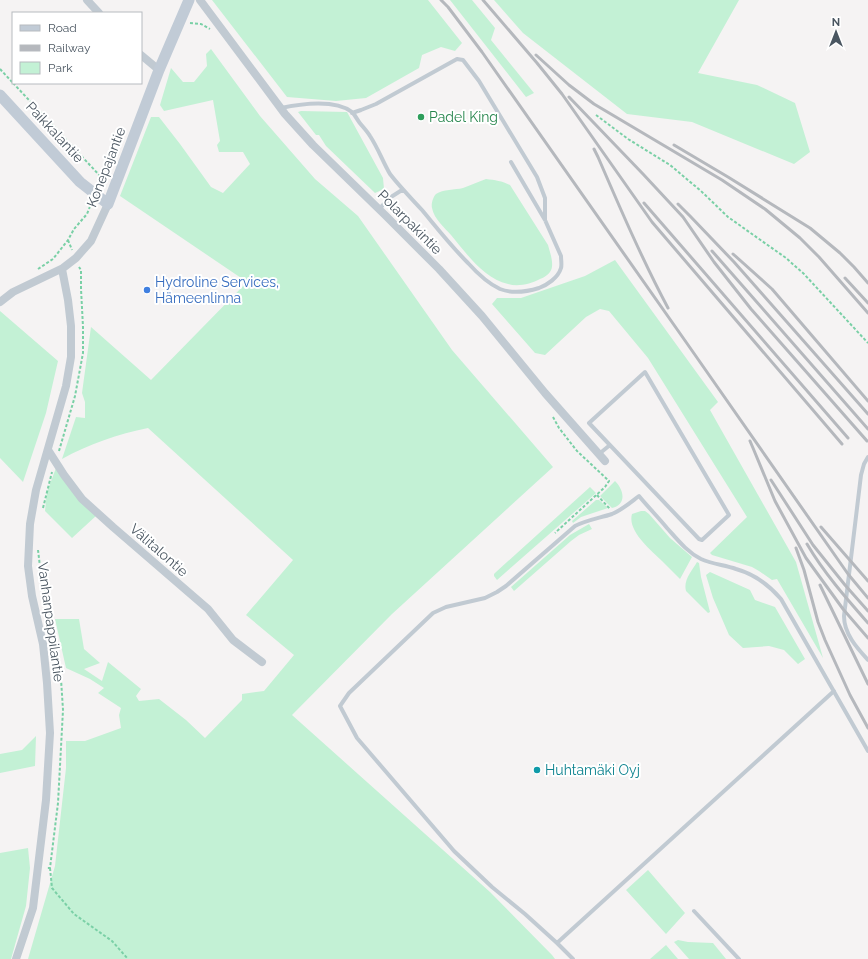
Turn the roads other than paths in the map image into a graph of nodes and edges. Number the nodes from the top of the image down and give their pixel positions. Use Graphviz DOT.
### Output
graph roads {
  1 [pos="86,0"];
  2 [pos="189,0"];
  3 [pos="200,0"];
  4 [pos="98,12"];
  5 [pos="142,56"];
  6 [pos="159,70"];
  7 [pos="0,95"];
  8 [pos="281,108"];
  9 [pos="352,113"];
  10 [pos="511,162"];
  11 [pos="402,190"];
  12 [pos="108,204"];
  13 [pos="379,209"];
  14 [pos="545,220"];
  15 [pos="63,268"];
  16 [pos="0,302"];
  17 [pos="610,445"];
  18 [pos="48,450"];
  19 [pos="602,457"];
  20 [pos="868,458"];
  21 [pos="868,660"];
  22 [pos="262,662"];
  23 [pos="834,691"];
  24 [pos="868,752"];
  25 [pos="694,911"];
  26 [pos="557,943"];
  27 [pos="16,959"];
  28 [pos="573,959"];
  29 [pos="739,959"];
  1 -- 4 [label="street"];
  2 -- 6 [label="street, Konepajantie"];
  3 -- 8 [label="street, Polarpakintie"];
  5 -- 6 [label="street"];
  6 -- 12 [label="street, Konepajantie"];
  7 -- 12 [label="street, Paikkalantie"];
  8 -- 9 [label="lane"];
  8 -- 13 [label="street, Polarpakintie"];
  9 -- 11 [label="lane"];
  9 -- 14 [label="lane"];
  10 -- 14 [label="lane"];
  11 -- 13 [label="lane"];
  11 -- 14 [label="lane"];
  12 -- 15 [label="street, Konepajantie"];
  13 -- 19 [label="street, Polarpakintie"];
  15 -- 16 [label="street, Konepajantie"];
  15 -- 18 [label="street, Vanhanpappilantie"];
  17 -- 17 [label="lane"];
  17 -- 19 [label="lane"];
  18 -- 22 [label="street, Välitalontie"];
  18 -- 27 [label="street, Vanhanpappilantie"];
  20 -- 21 [label="lane"];
  23 -- 24 [label="lane"];
  23 -- 26 [label="lane"];
  23 -- 26 [label="lane"];
  25 -- 29 [label="lane"];
  26 -- 28 [label="lane"];
}
